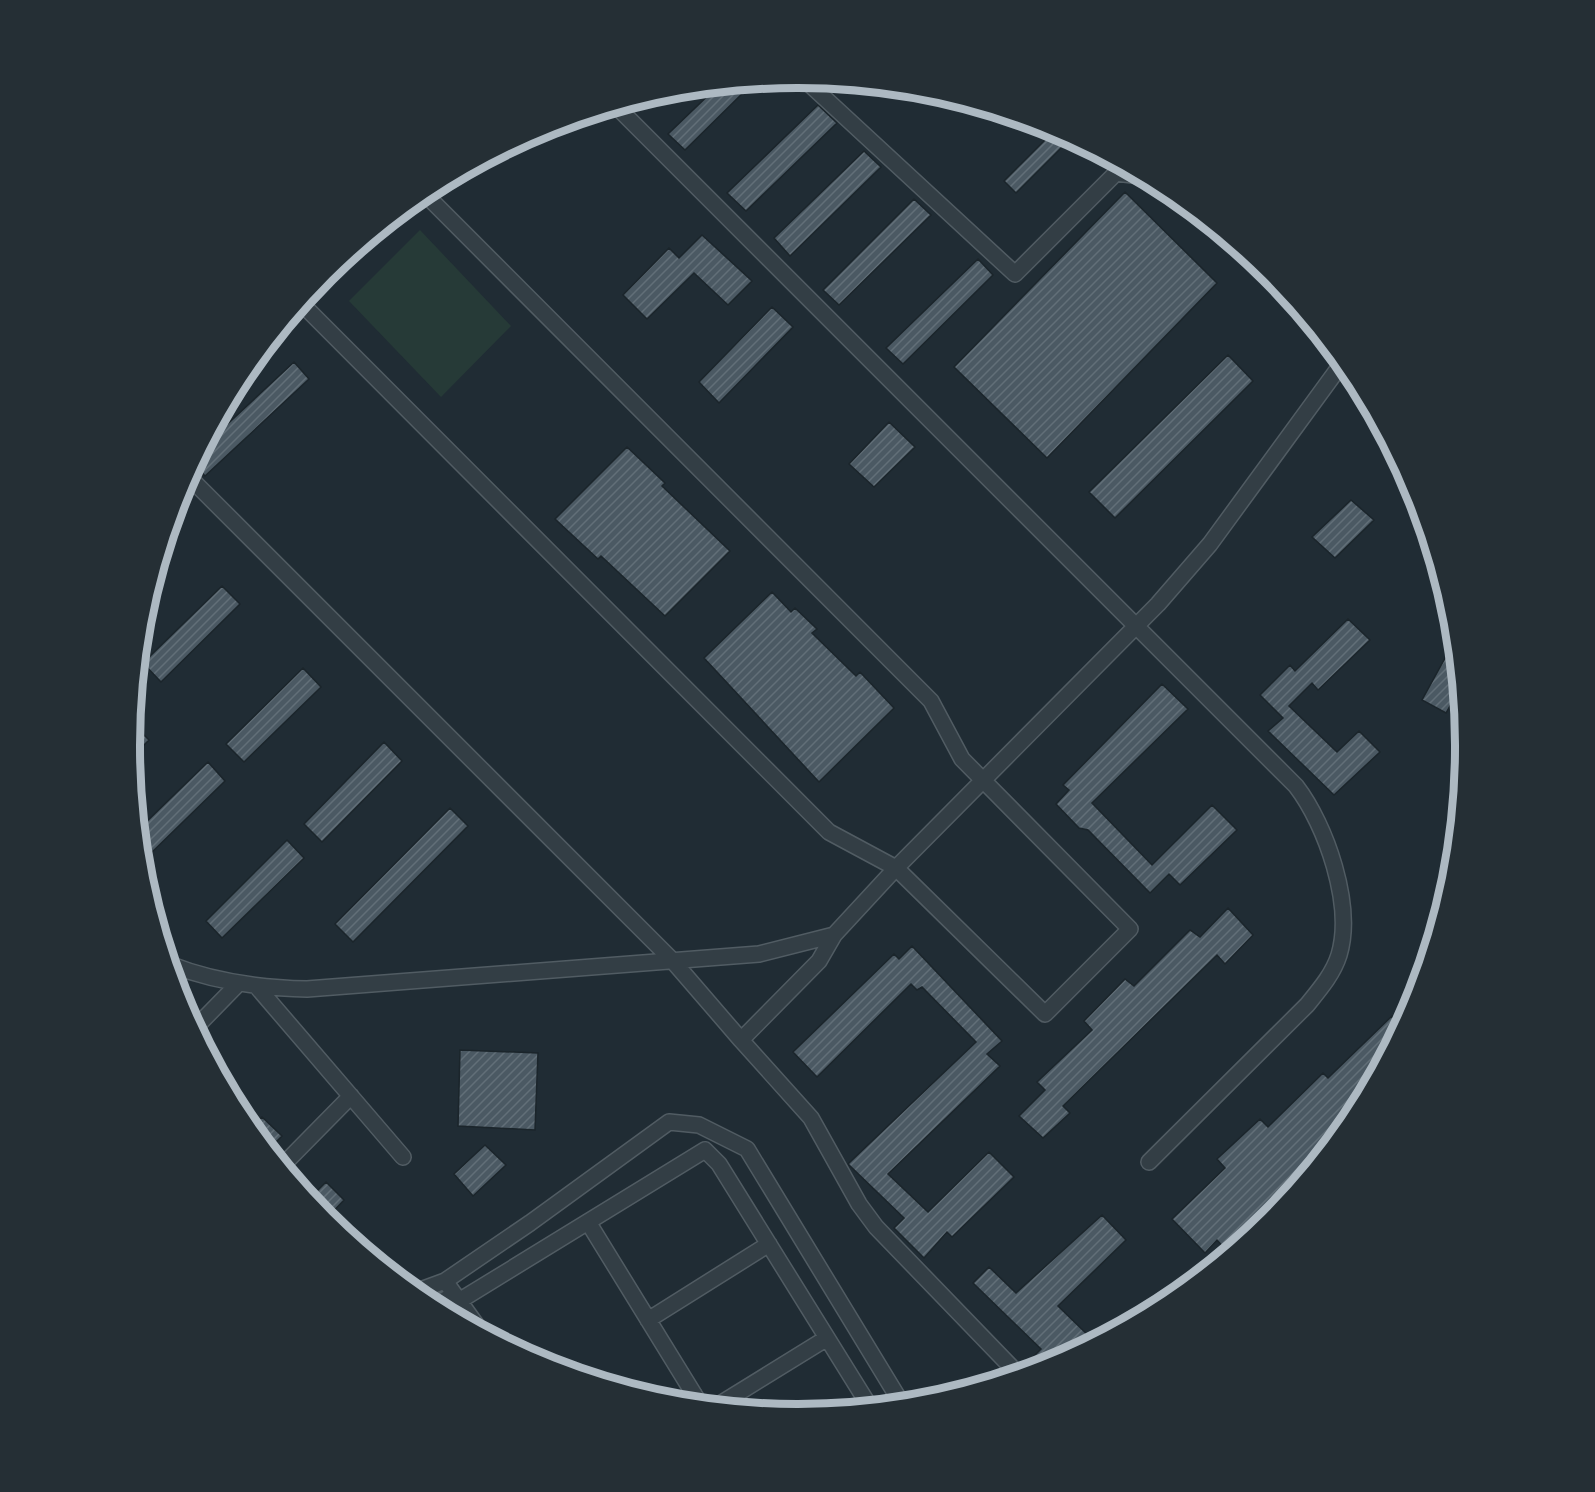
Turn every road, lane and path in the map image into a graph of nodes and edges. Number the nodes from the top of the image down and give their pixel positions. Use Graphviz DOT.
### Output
graph roads {
  1 [pos="815,89"];
  2 [pos="622,112"];
  3 [pos="1120,173"];
  4 [pos="431,200"];
  5 [pos="306,308"];
  6 [pos="1337,371"];
  7 [pos="195,483"];
  8 [pos="1137,625"];
  9 [pos="984,780"];
  10 [pos="896,868"];
  11 [pos="834,935"];
  12 [pos="672,960"];
  13 [pos="179,967"];
  14 [pos="238,984"];
  15 [pos="258,988"];
  16 [pos="201,1022"];
  17 [pos="741,1041"];
  18 [pos="351,1096"];
  19 [pos="403,1157"];
  20 [pos="287,1160"];
  21 [pos="1149,1162"];
  22 [pos="588,1222"];
  23 [pos="769,1244"];
  24 [pos="431,1292"];
  25 [pos="453,1292"];
  26 [pos="443,1300"];
  27 [pos="470,1315"];
  28 [pos="648,1320"];
  29 [pos="827,1338"];
  30 [pos="1012,1368"];
  31 [pos="695,1395"];
  32 [pos="897,1396"];
  33 [pos="728,1399"];
  34 [pos="865,1400"];
  1 -- 3 [label="street"];
  2 -- 8 [label="street"];
  4 -- 9 [label="street"];
  5 -- 10 [label="street"];
  6 -- 8 [label="street"];
  7 -- 12 [label="street"];
  8 -- 9 [label="street"];
  8 -- 21 [label="street"];
  9 -- 10 [label="street"];
  9 -- 10 [label="street"];
  10 -- 11 [label="street"];
  11 -- 12 [label="street"];
  11 -- 17 [label="street"];
  12 -- 15 [label="street"];
  12 -- 17 [label="street"];
  13 -- 14 [label="street"];
  14 -- 15 [label="street"];
  14 -- 16 [label="street"];
  15 -- 18 [label="street"];
  17 -- 30 [label="street"];
  18 -- 19 [label="street"];
  18 -- 20 [label="street"];
  22 -- 23 [label="street"];
  22 -- 25 [label="street"];
  22 -- 28 [label="street"];
  23 -- 28 [label="street"];
  23 -- 29 [label="street"];
  24 -- 25 [label="street"];
  25 -- 26 [label="street"];
  25 -- 27 [label="street"];
  25 -- 32 [label="street"];
  28 -- 31 [label="street"];
  29 -- 33 [label="street"];
  29 -- 34 [label="street"];
}
